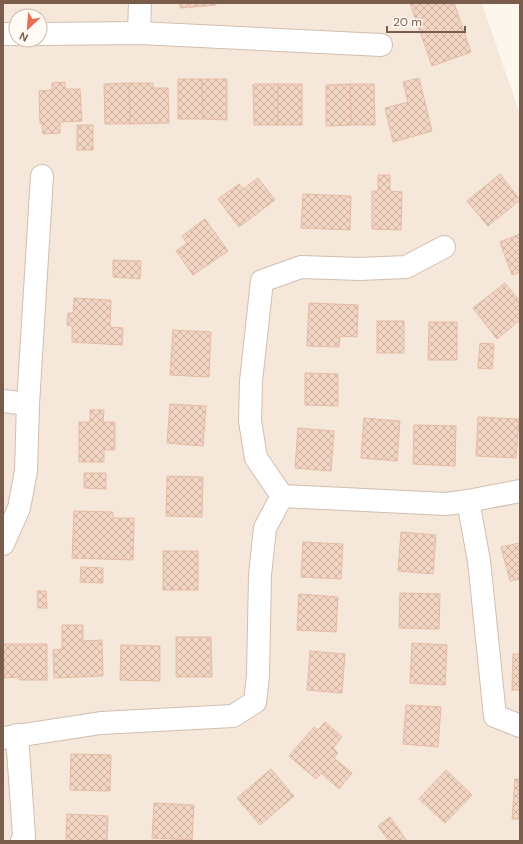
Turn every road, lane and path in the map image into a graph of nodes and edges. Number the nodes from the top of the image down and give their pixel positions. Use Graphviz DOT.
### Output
graph roads {
  1 [pos="140,3"];
  2 [pos="139,33"];
  3 [pos="48,34"];
  4 [pos="381,45"];
  5 [pos="42,176"];
  6 [pos="444,246"];
  7 [pos="3,401"];
  8 [pos="28,404"];
  9 [pos="520,491"];
  10 [pos="282,496"];
  11 [pos="468,502"];
  12 [pos="3,544"];
  13 [pos="520,726"];
  14 [pos="10,737"];
  15 [pos="22,841"];
  1 -- 2 [label="street"];
  2 -- 3 [label="street"];
  2 -- 4 [label="street"];
  5 -- 8 [label="street"];
  6 -- 10 [label="street"];
  7 -- 8 [label="street"];
  8 -- 12 [label="street"];
  9 -- 11 [label="street"];
  10 -- 11 [label="street"];
  10 -- 14 [label="street"];
  11 -- 13 [label="street"];
  14 -- 15 [label="street"];
}
